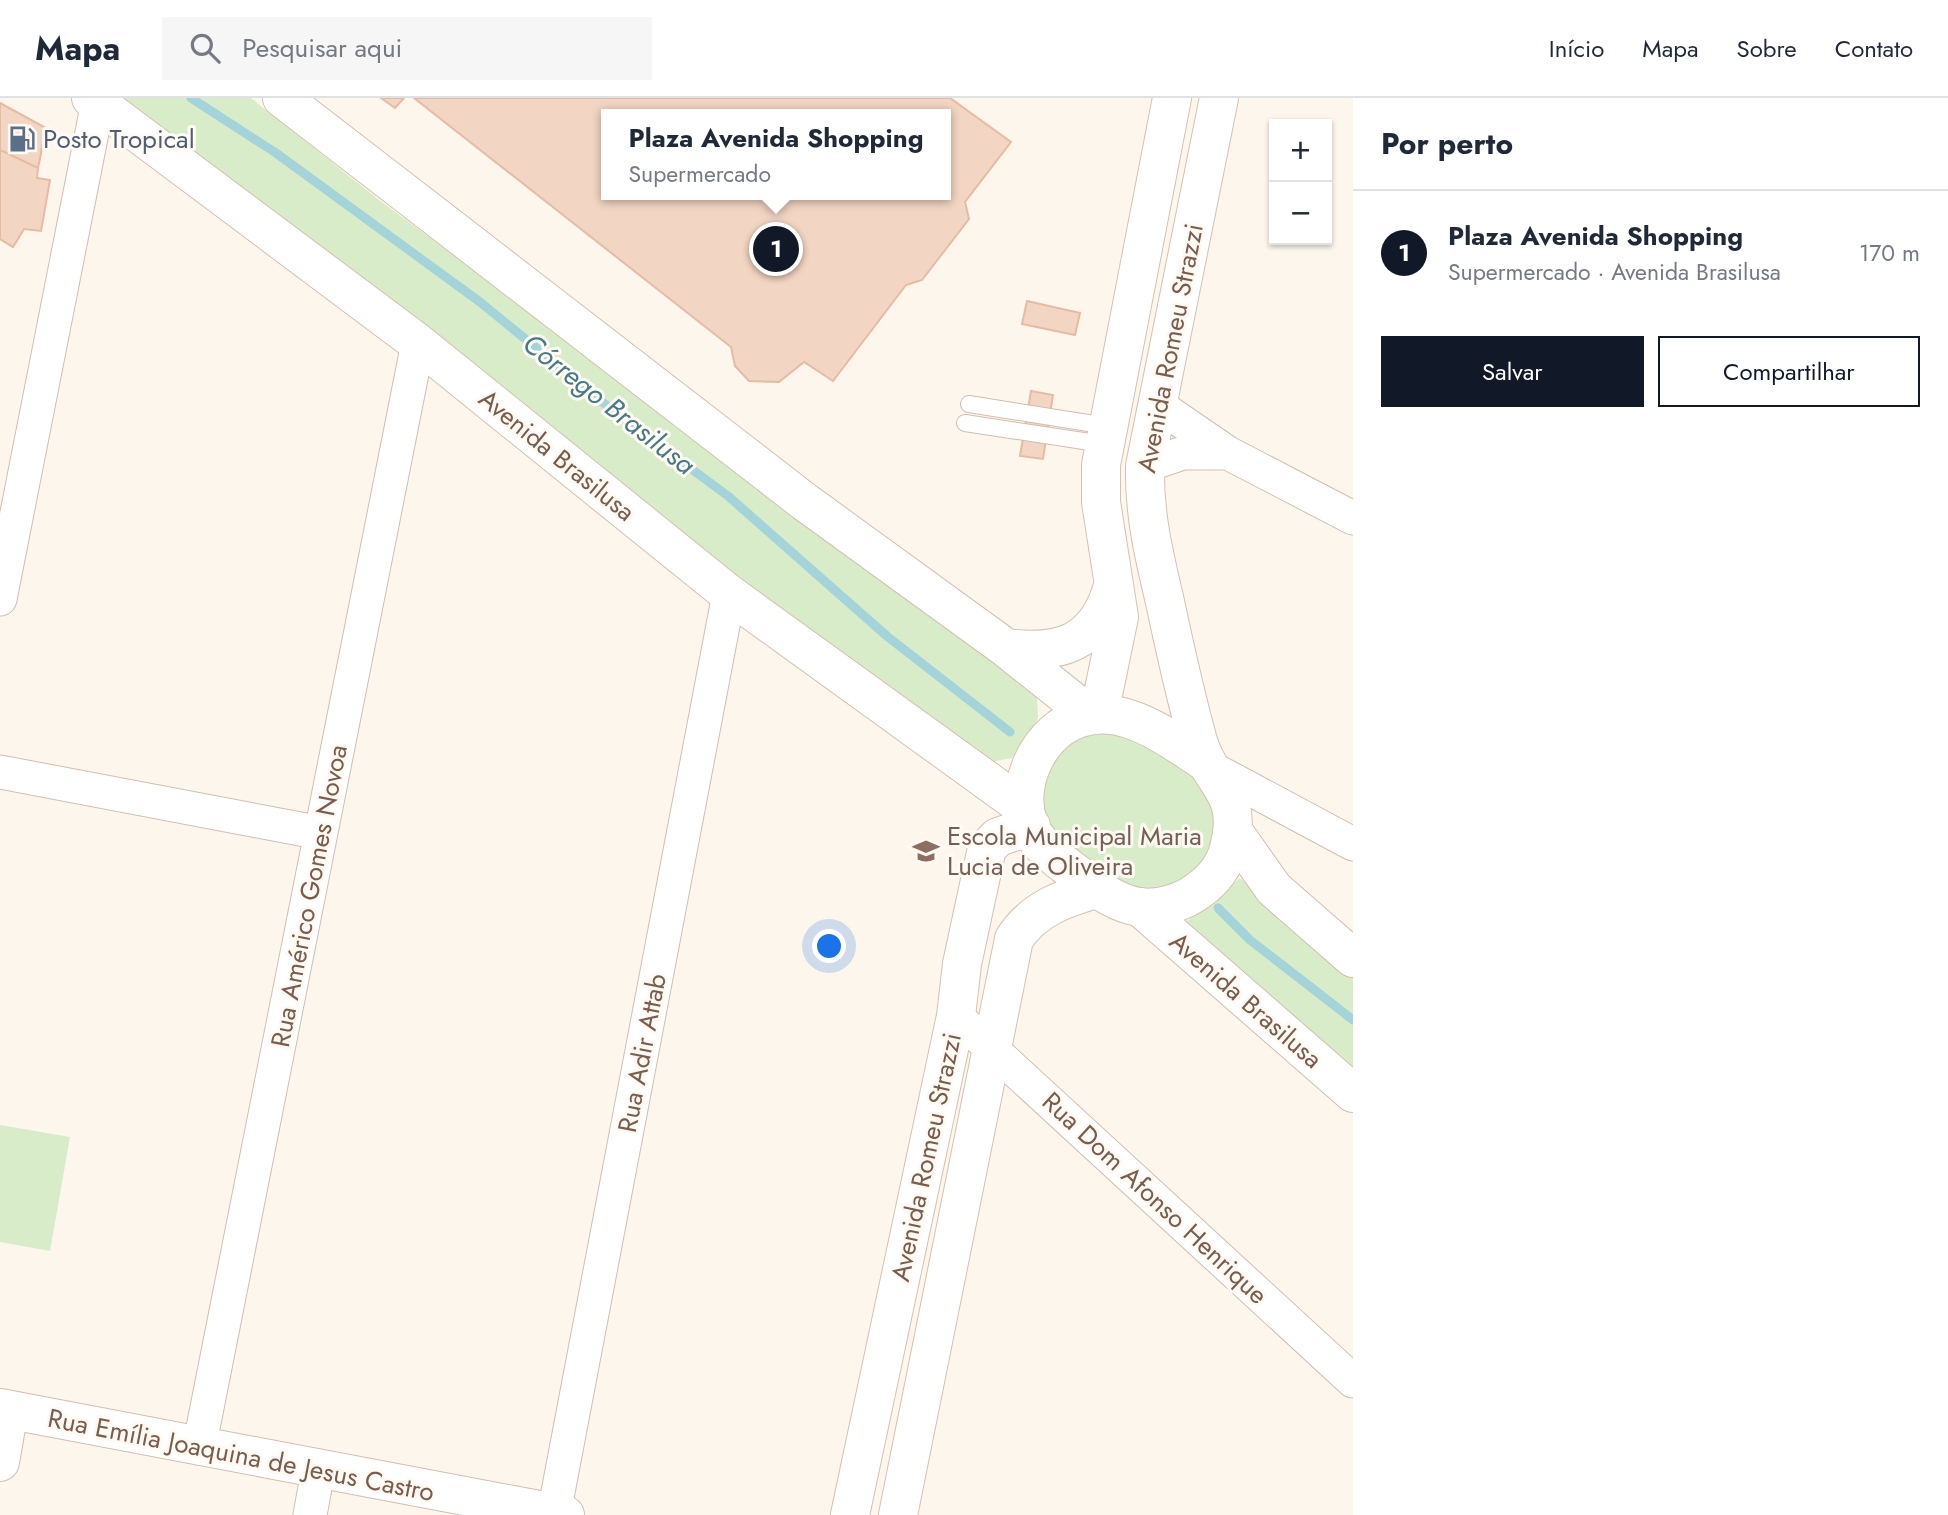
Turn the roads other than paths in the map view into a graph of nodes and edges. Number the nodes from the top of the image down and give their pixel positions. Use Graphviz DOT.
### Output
graph roads {
  1 [pos="282,98"];
  2 [pos="1172,98"];
  3 [pos="1219,98"];
  4 [pos="94,100"];
  5 [pos="418,343"];
  6 [pos="969,404"];
  7 [pos="1158,405"];
  8 [pos="965,423"];
  9 [pos="1105,435"];
  10 [pos="1228,453"];
  11 [pos="1144,466"];
  12 [pos="1353,518"];
  13 [pos="1114,584"];
  14 [pos="729,594"];
  15 [pos="0,599"];
  16 [pos="1006,648"];
  17 [pos="1094,715"];
  18 [pos="1208,764"];
  19 [pos="0,772"];
  20 [pos="1028,817"];
  21 [pos="1233,831"];
  22 [pos="321,833"];
  23 [pos="1353,844"];
  24 [pos="1097,889"];
  25 [pos="1140,907"];
  26 [pos="1353,958"];
  27 [pos="956,1016"];
  28 [pos="991,1048"];
  29 [pos="1353,1093"];
  30 [pos="1353,1381"];
  31 [pos="5,1409"];
  32 [pos="199,1448"];
  33 [pos="0,1461"];
  34 [pos="318,1471"];
  35 [pos="560,1514"];
  36 [pos="310,1515"];
  37 [pos="850,1515"];
  38 [pos="898,1515"];
  1 -- 16 [label="main road"];
  2 -- 9 [label="main road, Avenida Romeu Strazzi"];
  3 -- 7 [label="main road, Avenida Romeu Strazzi"];
  4 -- 5 [label="main road, Avenida Brasilusa"];
  4 -- 15 [label="street"];
  5 -- 14 [label="main road, Avenida Brasilusa"];
  5 -- 22 [label="street, Rua Américo Gomes Novoa"];
  6 -- 9 [label="lane"];
  7 -- 10 [label="street"];
  7 -- 11 [label="main road, Avenida Romeu Strazzi"];
  8 -- 9 [label="lane"];
  9 -- 13 [label="main road, Avenida Romeu Strazzi"];
  10 -- 11 [label="street"];
  10 -- 12 [label="street"];
  11 -- 18 [label="main road, Avenida Romeu Strazzi"];
  13 -- 16 [label="main road"];
  13 -- 17 [label="main road, Avenida Romeu Strazzi"];
  14 -- 20 [label="main road, Avenida Brasilusa"];
  14 -- 35 [label="street, Rua Adir Attab"];
  16 -- 17 [label="main road"];
  17 -- 18 [label="main road"];
  17 -- 20 [label="main road"];
  18 -- 21 [label="main road"];
  18 -- 23 [label="street"];
  19 -- 22 [label="street"];
  20 -- 24 [label="main road"];
  20 -- 27 [label="main road, Avenida Romeu Strazzi"];
  21 -- 25 [label="main road"];
  21 -- 26 [label="main road"];
  22 -- 32 [label="street, Rua Américo Gomes Novoa"];
  24 -- 25 [label="main road"];
  24 -- 28 [label="main road, Avenida Romeu Strazzi"];
  25 -- 29 [label="main road, Avenida Brasilusa"];
  27 -- 28 [label="street, Rua Dom Afonso Henrique"];
  27 -- 37 [label="main road, Avenida Romeu Strazzi"];
  28 -- 30 [label="street, Rua Dom Afonso Henrique"];
  28 -- 38 [label="main road, Avenida Romeu Strazzi"];
  31 -- 32 [label="main road, Rua Emília Joaquina de Jesus Castro"];
  31 -- 33 [label="main road"];
  32 -- 34 [label="main road, Rua Emília Joaquina de Jesus Castro"];
  34 -- 35 [label="main road, Rua Emília Joaquina de Jesus Castro"];
  34 -- 36 [label="street"];
}
